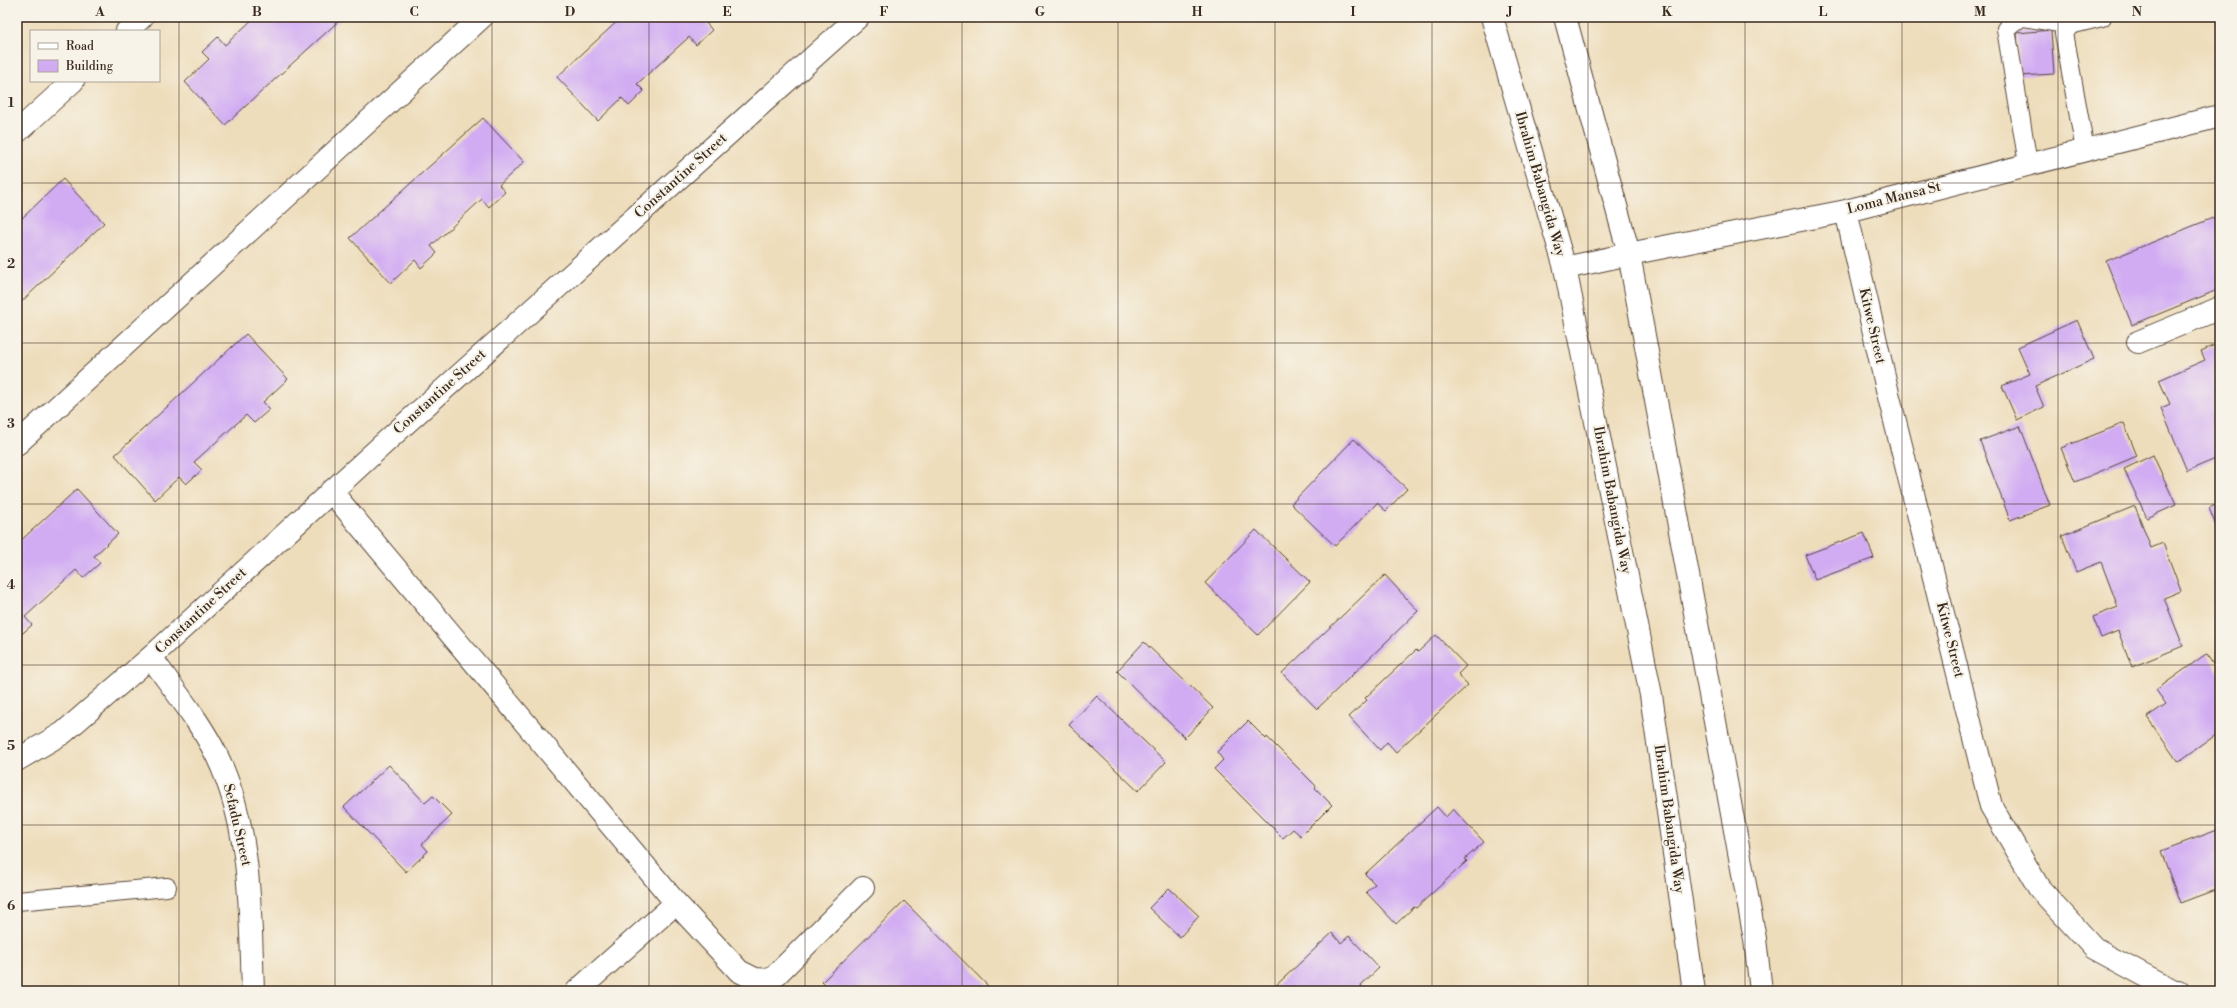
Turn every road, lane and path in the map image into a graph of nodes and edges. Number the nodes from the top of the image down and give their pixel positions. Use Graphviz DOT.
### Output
graph roads {
  1 [pos="142,17"];
  2 [pos="482,17"];
  3 [pos="858,17"];
  4 [pos="1492,17"];
  5 [pos="1565,17"];
  6 [pos="2022,17"];
  7 [pos="2102,17"];
  8 [pos="2070,25"];
  9 [pos="128,30"];
  10 [pos="71,82"];
  11 [pos="2220,116"];
  12 [pos="17,132"];
  13 [pos="2085,150"];
  14 [pos="2028,164"];
  15 [pos="1846,211"];
  16 [pos="1629,254"];
  17 [pos="1565,268"];
  18 [pos="2220,308"];
  19 [pos="2138,342"];
  20 [pos="17,444"];
  21 [pos="331,491"];
  22 [pos="151,657"];
  23 [pos="17,760"];
  24 [pos="167,887"];
  25 [pos="863,888"];
  26 [pos="17,902"];
  27 [pos="676,903"];
  28 [pos="253,991"];
  29 [pos="577,991"];
  30 [pos="1694,991"];
  31 [pos="1761,991"];
  32 [pos="2178,991"];
  1 -- 9 [label="street"];
  2 -- 20 [label="street"];
  3 -- 21 [label="street, Constantine Street"];
  4 -- 17 [label="street, Ibrahim Babangida Way"];
  5 -- 16 [label="street"];
  6 -- 8 [label="lane"];
  6 -- 14 [label="lane"];
  7 -- 8 [label="lane"];
  8 -- 13 [label="lane"];
  10 -- 12 [label="street"];
  11 -- 13 [label="street, Loma Mansa St"];
  13 -- 14 [label="street, Loma Mansa St"];
  14 -- 15 [label="street, Loma Mansa St"];
  15 -- 16 [label="street, Loma Mansa St"];
  15 -- 32 [label="street, Kitwe Street"];
  16 -- 17 [label="street, Loma Mansa St"];
  16 -- 31 [label="street"];
  17 -- 30 [label="street, Ibrahim Babangida Way"];
  18 -- 19 [label="street"];
  21 -- 22 [label="street, Constantine Street"];
  21 -- 27 [label="street"];
  22 -- 23 [label="street, Constantine Street"];
  22 -- 28 [label="street, Sefadu Street"];
  24 -- 26 [label="lane"];
  25 -- 27 [label="street"];
  27 -- 29 [label="street"];
}
